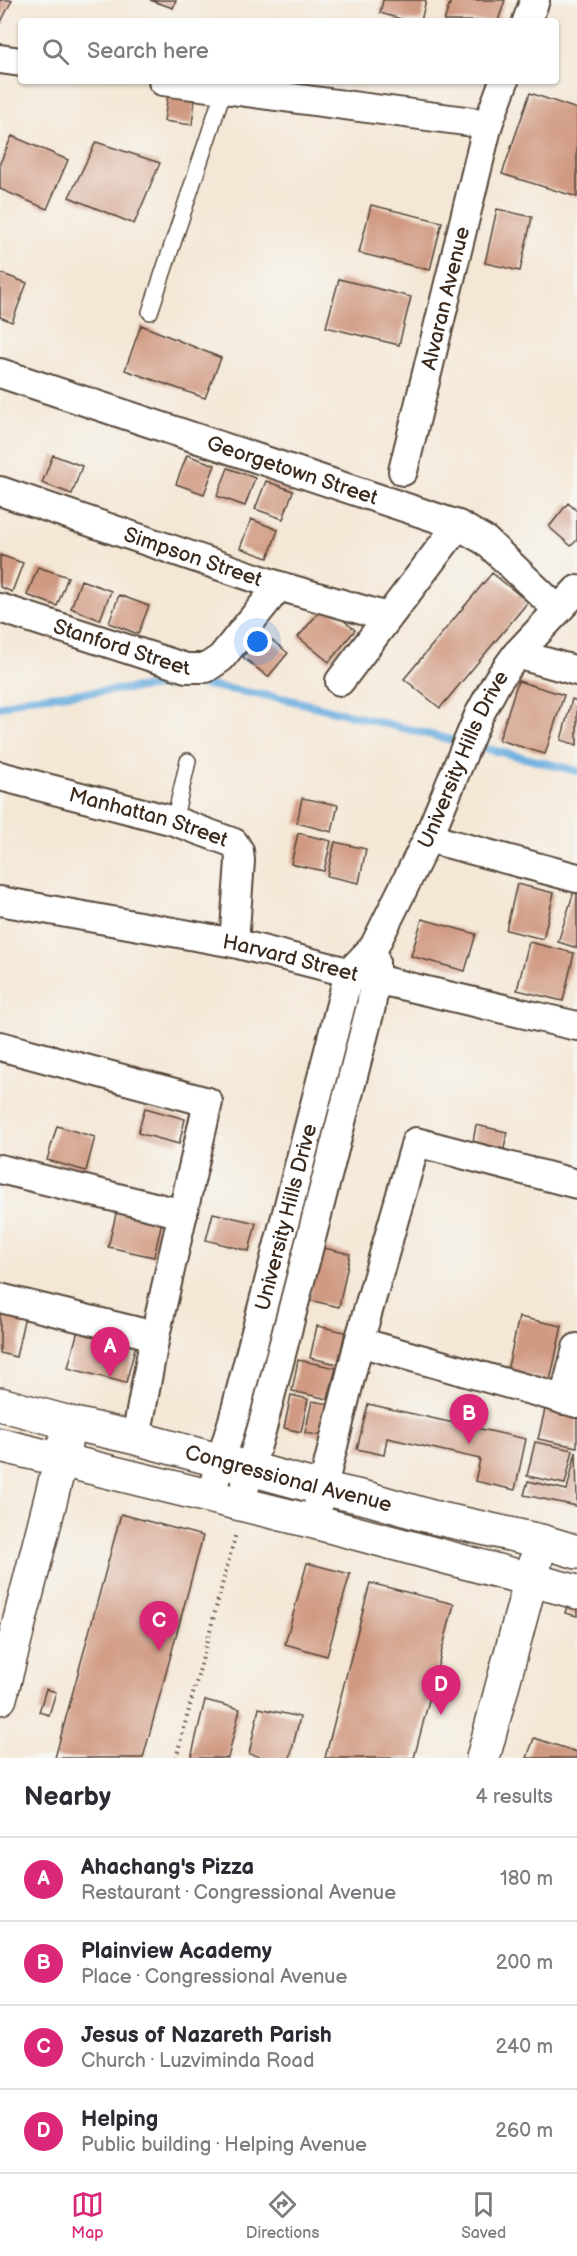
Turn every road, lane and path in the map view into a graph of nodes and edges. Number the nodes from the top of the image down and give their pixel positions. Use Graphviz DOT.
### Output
graph roads {
  1 [pos="535,0"];
  2 [pos="528,18"];
  3 [pos="0,59"];
  4 [pos="18,62"];
  5 [pos="186,84"];
  6 [pos="503,84"];
  7 [pos="224,89"];
  8 [pos="488,124"];
  9 [pos="150,312"];
  10 [pos="0,373"];
  11 [pos="403,471"];
  12 [pos="0,491"];
  13 [pos="458,525"];
  14 [pos="279,586"];
  15 [pos="577,590"];
  16 [pos="0,608"];
  17 [pos="558,610"];
  18 [pos="387,617"];
  19 [pos="517,654"];
  20 [pos="577,671"];
  21 [pos="340,681"];
  22 [pos="188,761"];
  23 [pos="0,776"];
  24 [pos="174,820"];
  25 [pos="428,838"];
  26 [pos="577,878"];
  27 [pos="0,901"];
  28 [pos="234,943"];
  29 [pos="362,976"];
  30 [pos="577,1026"];
  31 [pos="0,1046"];
  32 [pos="0,1169"];
  33 [pos="577,1184"];
  34 [pos="183,1214"];
  35 [pos="0,1299"];
  36 [pos="155,1336"];
  37 [pos="359,1342"];
  38 [pos="577,1348"];
  39 [pos="571,1402"];
  40 [pos="0,1404"];
  41 [pos="70,1423"];
  42 [pos="136,1438"];
  43 [pos="0,1445"];
  44 [pos="61,1460"];
  45 [pos="236,1465"];
  46 [pos="321,1488"];
  47 [pos="229,1510"];
  48 [pos="314,1521"];
  49 [pos="541,1541"];
  50 [pos="577,1552"];
  51 [pos="531,1580"];
  52 [pos="577,1592"];
  53 [pos="2,1682"];
  54 [pos="176,1758"];
  55 [pos="483,1758"];
  1 -- 2 [label="street"];
  3 -- 4 [label="street"];
  5 -- 7 [label="street"];
  6 -- 8 [label="street, Alvaran Avenue"];
  7 -- 8 [label="street"];
  7 -- 9 [label="lane"];
  8 -- 11 [label="street, Alvaran Avenue"];
  10 -- 13 [label="street, Georgetown Street"];
  12 -- 14 [label="street, Simpson Street"];
  13 -- 17 [label="street, Georgetown Street"];
  13 -- 18 [label="street"];
  14 -- 16 [label="street, Stanford Street"];
  14 -- 18 [label="street, Simpson Street"];
  15 -- 17 [label="street, University Hills Drive"];
  17 -- 19 [label="street, University Hills Drive"];
  18 -- 21 [label="street"];
  19 -- 20 [label="street"];
  19 -- 25 [label="street, University Hills Drive"];
  22 -- 24 [label="lane"];
  23 -- 24 [label="street, Manhattan Street"];
  24 -- 28 [label="street, Manhattan Street"];
  25 -- 26 [label="street"];
  25 -- 29 [label="street, University Hills Drive"];
  27 -- 28 [label="street, Harvard Street"];
  28 -- 29 [label="street, Harvard Street"];
  29 -- 30 [label="street, Harvard Street"];
  29 -- 45 [label="street, University Hills Drive"];
  31 -- 34 [label="street"];
  32 -- 34 [label="street"];
  33 -- 37 [label="street"];
  34 -- 36 [label="street"];
  35 -- 36 [label="street"];
  36 -- 42 [label="street"];
  37 -- 39 [label="street"];
  37 -- 46 [label="street"];
  38 -- 39 [label="street"];
  40 -- 41 [label="main road, Congressional Avenue"];
  41 -- 42 [label="main road, Congressional Avenue"];
  41 -- 44 [label="main road"];
  42 -- 45 [label="main road, Congressional Avenue"];
  43 -- 44 [label="main road, Congressional Avenue"];
  44 -- 47 [label="main road, Congressional Avenue"];
  44 -- 53 [label="main road"];
  45 -- 46 [label="main road, Congressional Avenue"];
  45 -- 47 [label="street, University Hills Drive"];
  46 -- 48 [label="street"];
  46 -- 49 [label="main road, Congressional Avenue"];
  47 -- 48 [label="main road, Congressional Avenue"];
  47 -- 54 [label="path"];
  48 -- 51 [label="main road, Congressional Avenue"];
  49 -- 50 [label="main road, Congressional Avenue"];
  49 -- 51 [label="main road"];
  51 -- 52 [label="main road, Congressional Avenue"];
  51 -- 55 [label="main road"];
}
